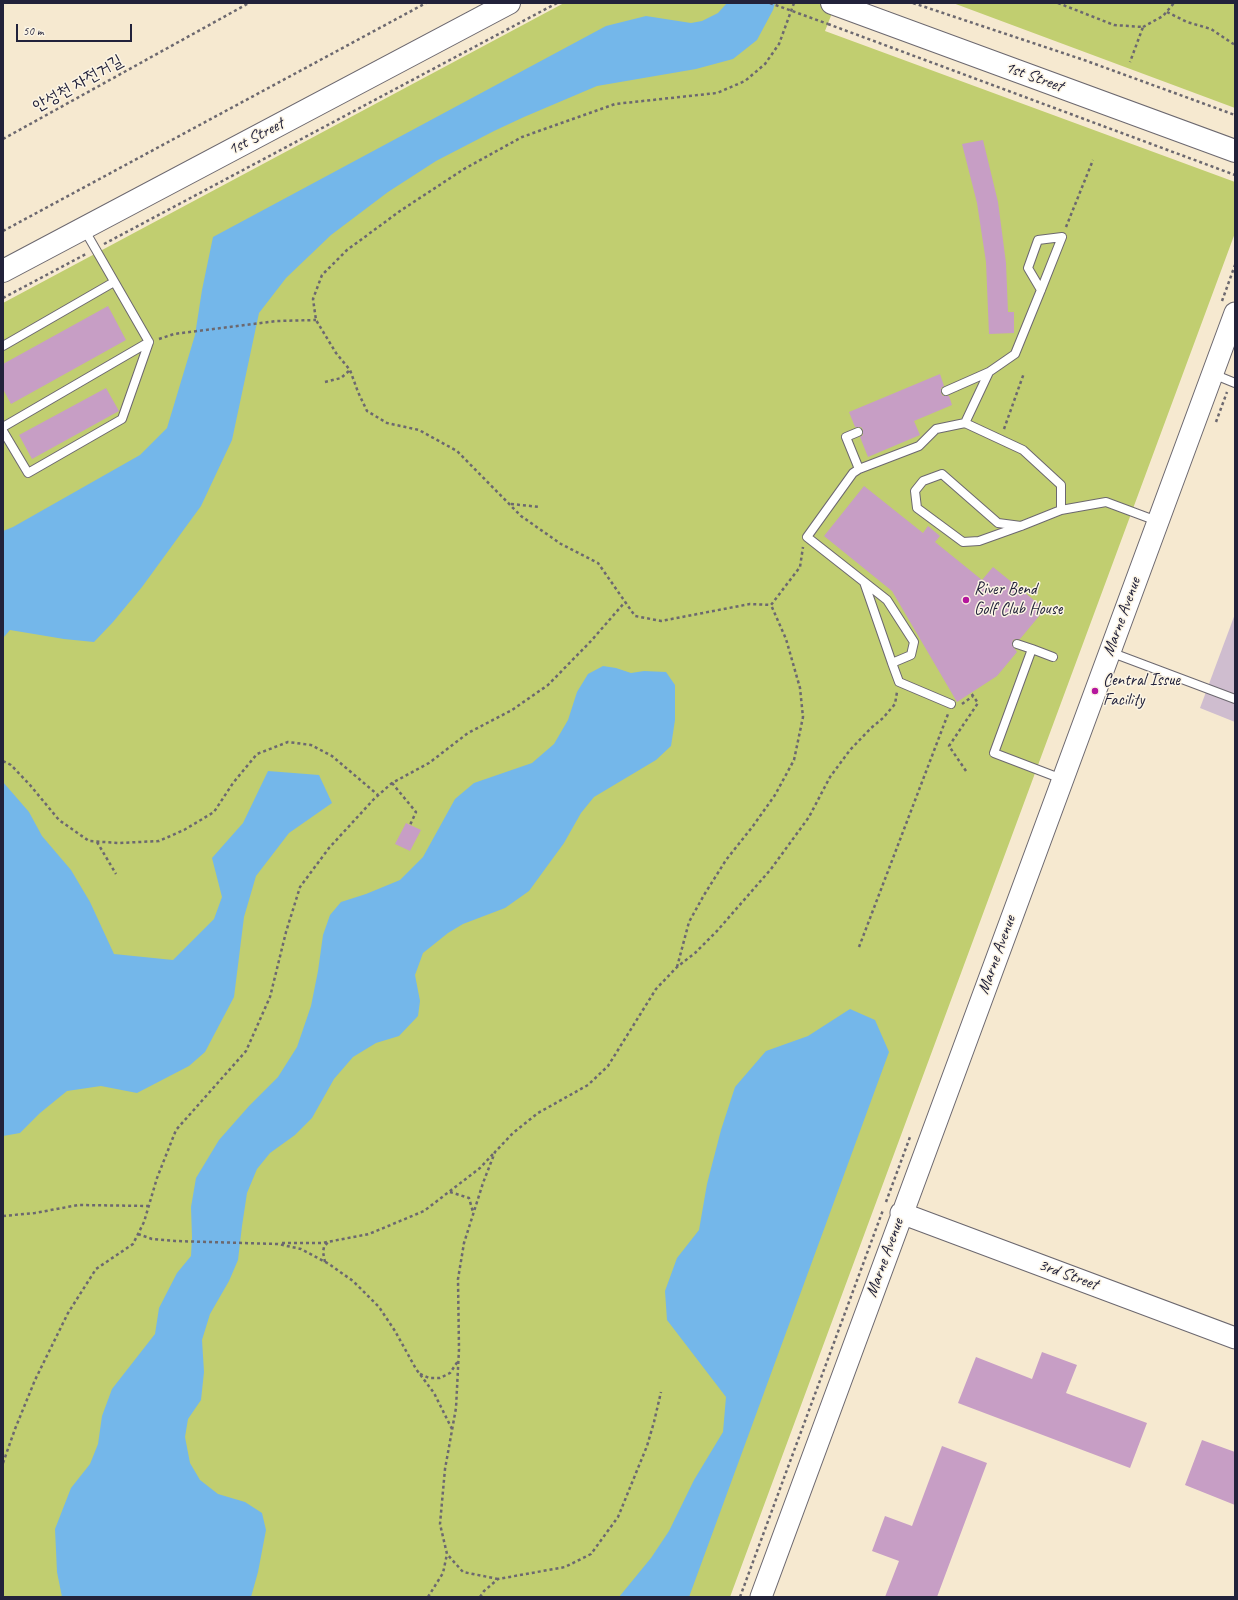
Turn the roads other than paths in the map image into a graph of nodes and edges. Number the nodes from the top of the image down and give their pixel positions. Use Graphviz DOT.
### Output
graph roads {
  1 [pos="509,3"];
  2 [pos="834,4"];
  3 [pos="1235,152"];
  4 [pos="83,228"];
  5 [pos="3,271"];
  6 [pos="114,282"];
  7 [pos="1041,290"];
  8 [pos="1235,312"];
  9 [pos="150,342"];
  10 [pos="3,346"];
  11 [pos="990,372"];
  12 [pos="1212,374"];
  13 [pos="1235,383"];
  14 [pos="946,391"];
  15 [pos="965,422"];
  16 [pos="3,427"];
  17 [pos="3,431"];
  18 [pos="858,432"];
  19 [pos="859,469"];
  20 [pos="1061,510"];
  21 [pos="1158,521"];
  22 [pos="1021,526"];
  23 [pos="864,582"];
  24 [pos="1017,644"];
  25 [pos="1032,649"];
  26 [pos="1109,652"];
  27 [pos="1053,657"];
  28 [pos="892,664"];
  29 [pos="1235,699"];
  30 [pos="951,704"];
  31 [pos="1062,779"];
  32 [pos="901,1213"];
  33 [pos="1235,1338"];
  34 [pos="760,1597"];
  1 -- 4 [label="main road, 1st Street"];
  2 -- 3 [label="main road, 1st Street"];
  4 -- 5 [label="main road, 1st Street"];
  4 -- 6 [label="lane"];
  6 -- 9 [label="lane"];
  6 -- 10 [label="lane"];
  7 -- 7 [label="lane"];
  7 -- 11 [label="lane"];
  8 -- 12 [label="street, Marne Avenue"];
  9 -- 16 [label="lane"];
  9 -- 17 [label="lane"];
  11 -- 14 [label="lane"];
  11 -- 15 [label="lane"];
  12 -- 13 [label="lane"];
  12 -- 21 [label="street, Marne Avenue"];
  15 -- 19 [label="lane"];
  15 -- 20 [label="lane"];
  18 -- 19 [label="lane"];
  19 -- 23 [label="lane"];
  20 -- 21 [label="lane"];
  20 -- 22 [label="lane"];
  21 -- 26 [label="street, Marne Avenue"];
  22 -- 22 [label="lane"];
  23 -- 28 [label="lane"];
  23 -- 28 [label="lane"];
  24 -- 25 [label="lane"];
  25 -- 27 [label="lane"];
  25 -- 31 [label="lane"];
  26 -- 29 [label="lane"];
  26 -- 31 [label="street, Marne Avenue"];
  28 -- 30 [label="lane"];
  31 -- 32 [label="street, Marne Avenue"];
  32 -- 33 [label="street, 3rd Street"];
  32 -- 34 [label="street, Marne Avenue"];
}
